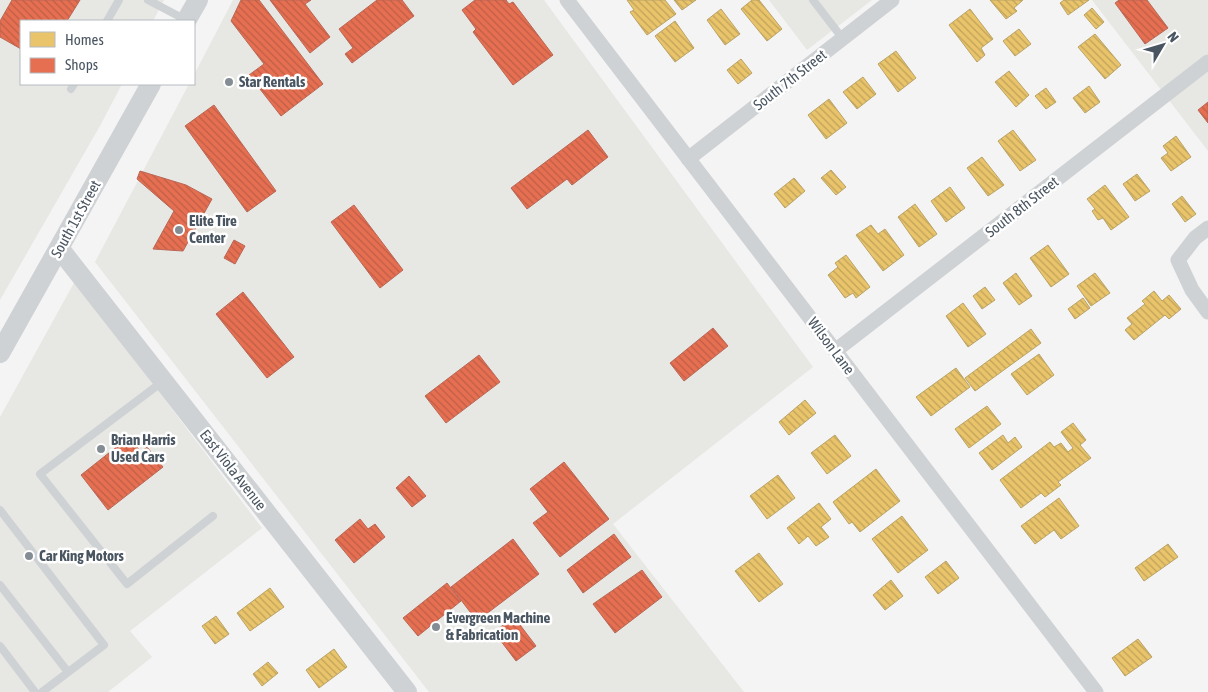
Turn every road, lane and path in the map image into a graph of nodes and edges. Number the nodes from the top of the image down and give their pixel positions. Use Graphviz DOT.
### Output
graph roads {
  1 [pos="119,0"];
  2 [pos="148,0"];
  3 [pos="198,0"];
  4 [pos="566,0"];
  5 [pos="813,0"];
  6 [pos="892,0"];
  7 [pos="108,20"];
  8 [pos="184,20"];
  9 [pos="187,20"];
  10 [pos="843,38"];
  11 [pos="1208,62"];
  12 [pos="150,85"];
  13 [pos="688,159"];
  14 [pos="1208,228"];
  15 [pos="59,248"];
  16 [pos="1208,312"];
  17 [pos="835,351"];
  18 [pos="0,354"];
  19 [pos="163,380"];
  20 [pos="0,510"];
  21 [pos="213,516"];
  22 [pos="0,585"];
  23 [pos="0,646"];
  24 [pos="68,672"];
  25 [pos="36,692"];
  26 [pos="42,692"];
  27 [pos="407,692"];
  28 [pos="1096,692"];
  1 -- 7 [label="lane"];
  2 -- 8 [label="lane"];
  3 -- 9 [label="street"];
  4 -- 13 [label="street, Wilson Lane"];
  5 -- 10 [label="lane"];
  6 -- 10 [label="street, South 7th Street"];
  10 -- 13 [label="street, South 7th Street"];
  11 -- 17 [label="street, South 8th Street"];
  12 -- 15 [label="street, South 1st Street"];
  13 -- 17 [label="street, Wilson Lane"];
  14 -- 16 [label="street"];
  15 -- 18 [label="street, South 1st Street"];
  15 -- 19 [label="street, East Viola Avenue"];
  17 -- 28 [label="street, Wilson Lane"];
  19 -- 21 [label="lane"];
  19 -- 27 [label="street, East Viola Avenue"];
  20 -- 24 [label="lane"];
  22 -- 24 [label="lane"];
  23 -- 25 [label="lane"];
  24 -- 26 [label="lane"];
}
